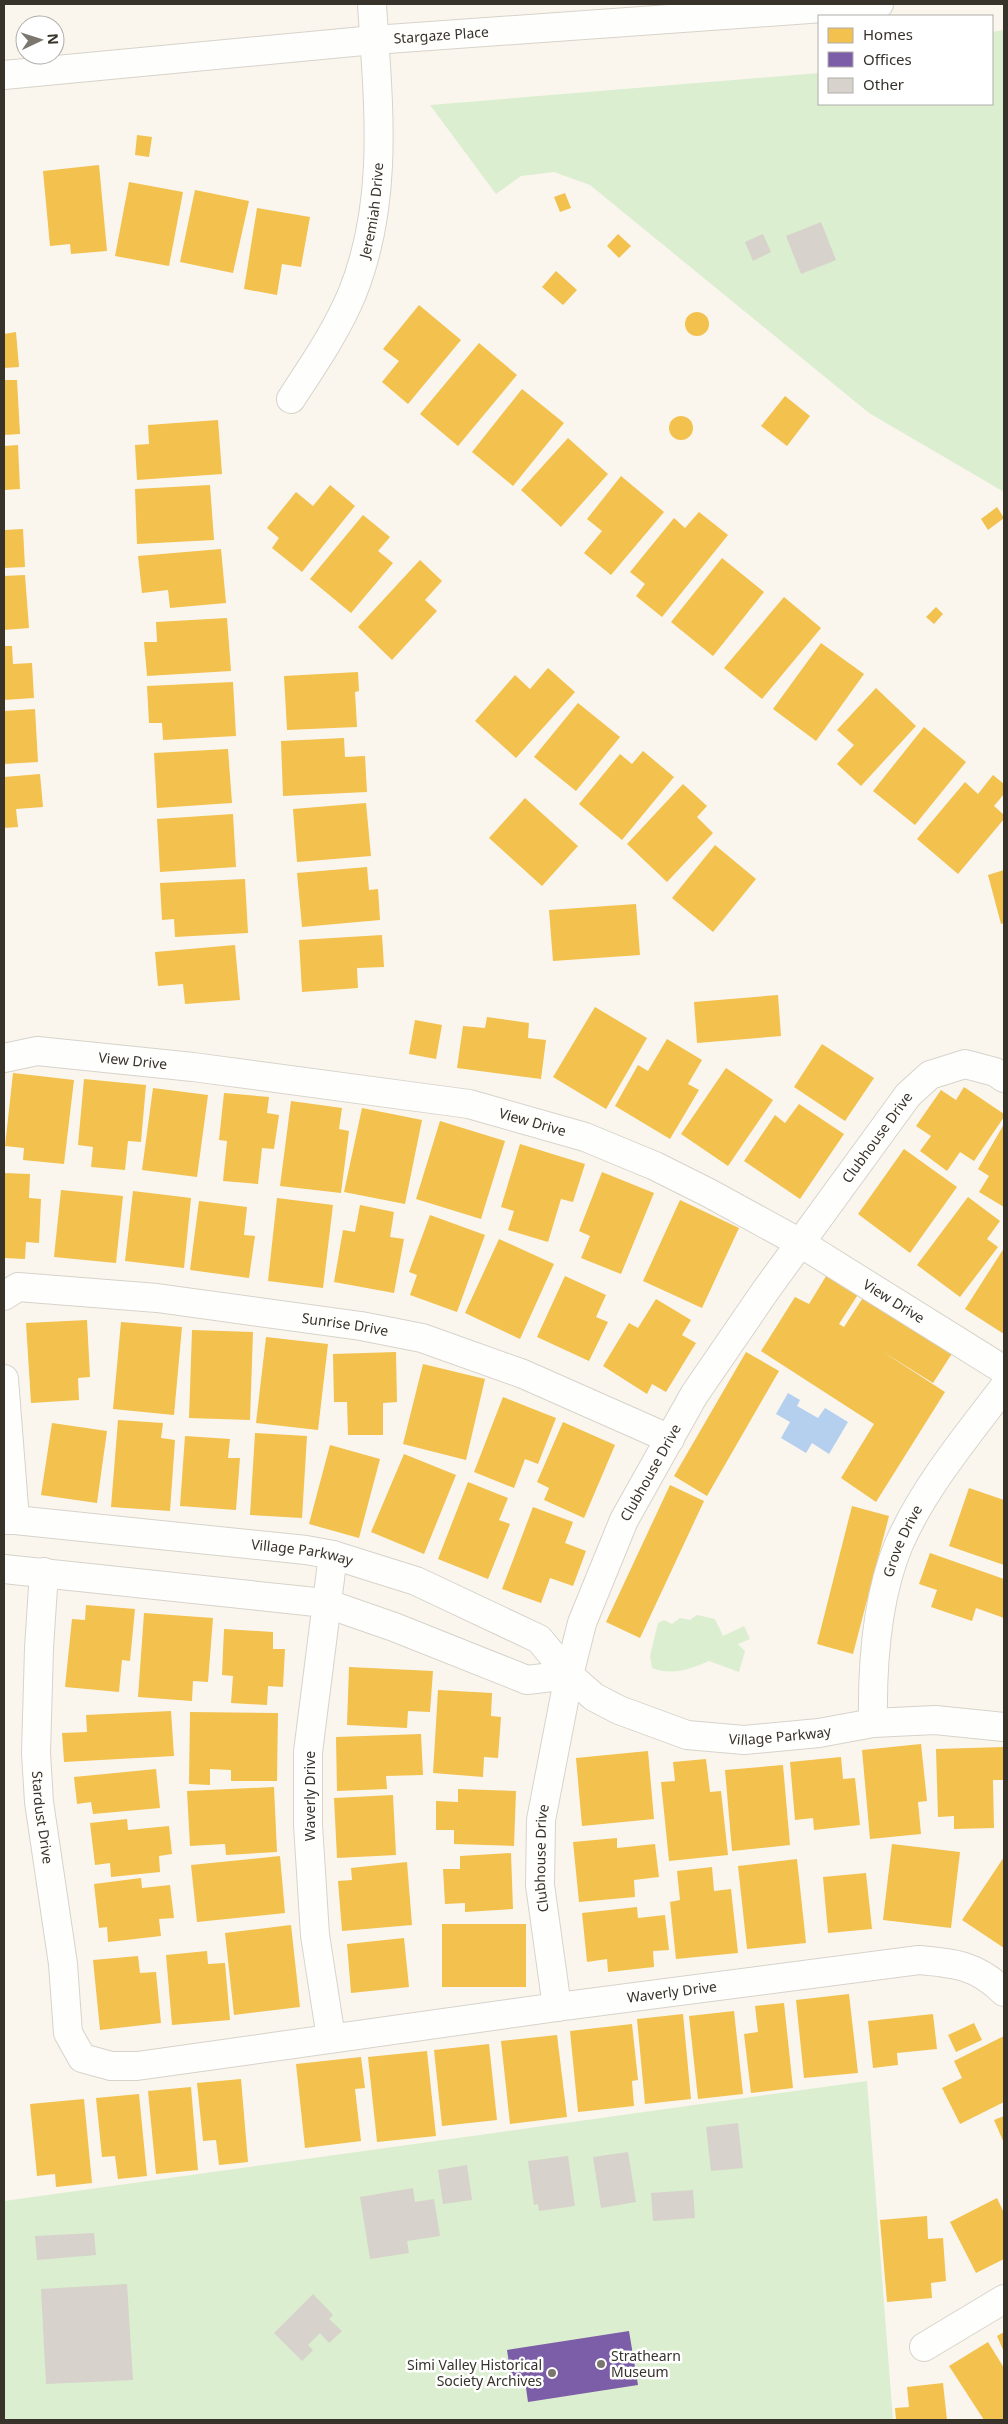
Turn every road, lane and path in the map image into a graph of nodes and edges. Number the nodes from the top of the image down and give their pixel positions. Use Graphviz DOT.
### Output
graph roads {
  1 [pos="372,4"];
  2 [pos="879,4"];
  3 [pos="374,40"];
  4 [pos="4,75"];
  5 [pos="291,399"];
  6 [pos="4,1058"];
  7 [pos="1000,1075"];
  8 [pos="802,1244"];
  9 [pos="4,1296"];
  10 [pos="1004,1370"];
  11 [pos="4,1379"];
  12 [pos="1004,1387"];
  13 [pos="670,1439"];
  14 [pos="9,1520"];
  15 [pos="333,1555"];
  16 [pos="4,1569"];
  17 [pos="44,1572"];
  18 [pos="325,1603"];
  19 [pos="569,1675"];
  20 [pos="873,1723"];
  21 [pos="1004,1727"];
  22 [pos="1004,1992"];
  23 [pos="557,2007"];
  24 [pos="330,2038"];
  25 [pos="82,2058"];
  26 [pos="1004,2299"];
  27 [pos="924,2347"];
  1 -- 3 [label="street, Jeremiah Drive"];
  2 -- 3 [label="street, Stargaze Place"];
  3 -- 4 [label="street, Stargaze Place"];
  3 -- 5 [label="street, Jeremiah Drive"];
  6 -- 8 [label="street, View Drive"];
  7 -- 8 [label="street, Clubhouse Drive"];
  8 -- 10 [label="street, View Drive"];
  8 -- 13 [label="street, Clubhouse Drive"];
  9 -- 13 [label="street, Sunrise Drive"];
  11 -- 14 [label="street"];
  12 -- 20 [label="street, Grove Drive"];
  13 -- 19 [label="street, Clubhouse Drive"];
  14 -- 15 [label="street, Village Parkway"];
  15 -- 18 [label="street, Waverly Drive"];
  15 -- 19 [label="street, Village Parkway"];
  16 -- 17 [label="street"];
  17 -- 18 [label="street"];
  17 -- 25 [label="street, Stardust Drive"];
  18 -- 19 [label="street"];
  18 -- 24 [label="street, Waverly Drive"];
  19 -- 20 [label="street, Village Parkway"];
  19 -- 23 [label="street, Clubhouse Drive"];
  20 -- 21 [label="street, Village Parkway"];
  22 -- 23 [label="street, Waverly Drive"];
  23 -- 24 [label="street, Waverly Drive"];
  24 -- 25 [label="street, Waverly Drive"];
  26 -- 27 [label="street"];
}
